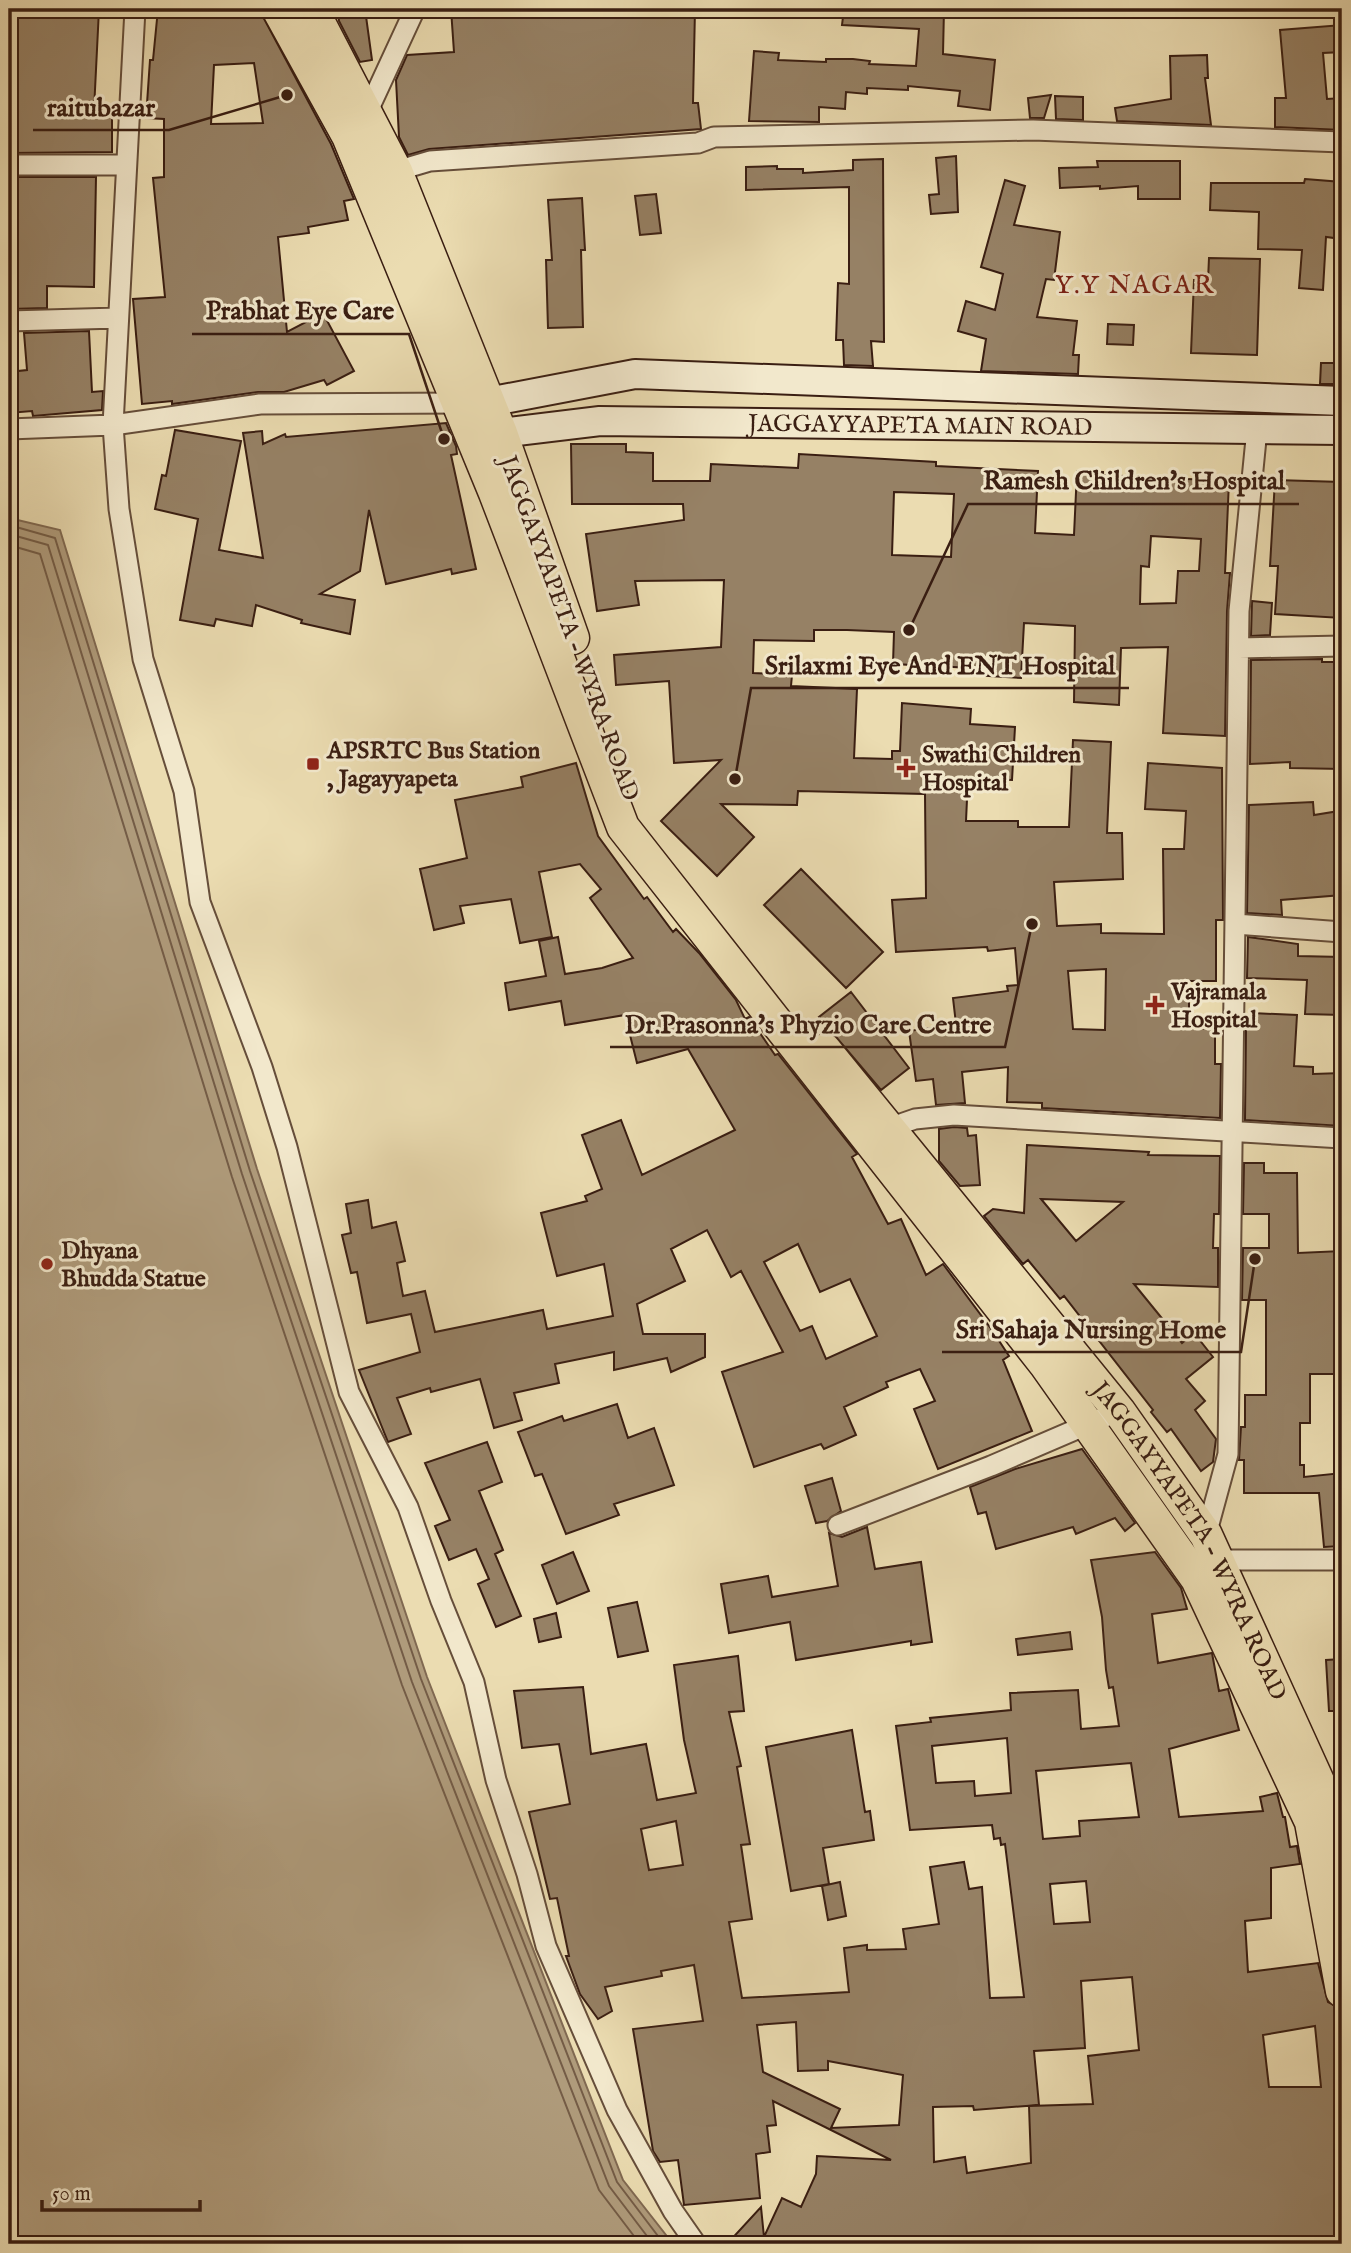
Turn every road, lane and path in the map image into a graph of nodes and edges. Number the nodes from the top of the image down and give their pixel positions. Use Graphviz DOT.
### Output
graph roads {
  1 [pos="135,9"];
  2 [pos="278,9"];
  3 [pos="312,9"];
  4 [pos="415,9"];
  5 [pos="366,115"];
  6 [pos="1342,142"];
  7 [pos="125,165"];
  8 [pos="9,166"];
  9 [pos="396,171"];
  10 [pos="118,318"];
  11 [pos="9,321"];
  12 [pos="1342,401"];
  13 [pos="473,402"];
  14 [pos="113,425"];
  15 [pos="9,429"];
  16 [pos="1257,429"];
  17 [pos="1342,430"];
  18 [pos="500,433"];
  19 [pos="1342,646"];
  20 [pos="1238,648"];
  21 [pos="1235,924"];
  22 [pos="1342,932"];
  23 [pos="889,1128"];
  24 [pos="1233,1130"];
  25 [pos="1342,1138"];
  26 [pos="1119,1411"];
  27 [pos="1088,1424"];
  28 [pos="838,1525"];
  29 [pos="1212,1548"];
  30 [pos="1342,1560"];
  31 [pos="1337,1812"];
  32 [pos="1342,1857"];
  33 [pos="1342,1991"];
  34 [pos="696,2244"];
  1 -- 7 [label="street"];
  2 -- 13 [label="main road"];
  3 -- 5 [label="main road"];
  4 -- 5 [label="street"];
  5 -- 9 [label="main road"];
  6 -- 9 [label="street"];
  7 -- 8 [label="street"];
  7 -- 10 [label="street"];
  9 -- 13 [label="main road"];
  10 -- 11 [label="street"];
  10 -- 14 [label="street"];
  12 -- 13 [label="main road"];
  13 -- 14 [label="street"];
  13 -- 18 [label="main road, JAGGAYYAPETA - WYRA ROAD"];
  13 -- 27 [label="main road"];
  14 -- 15 [label="street"];
  14 -- 34 [label="street"];
  16 -- 17 [label="main road, JAGGAYYAPETA MAIN ROAD"];
  16 -- 18 [label="main road, JAGGAYYAPETA MAIN ROAD"];
  16 -- 20 [label="street"];
  18 -- 23 [label="main road, JAGGAYYAPETA - WYRA ROAD"];
  19 -- 20 [label="street"];
  20 -- 21 [label="street"];
  21 -- 22 [label="street"];
  21 -- 24 [label="street"];
  23 -- 24 [label="street"];
  23 -- 26 [label="main road, JAGGAYYAPETA - WYRA ROAD"];
  24 -- 25 [label="street"];
  24 -- 29 [label="street"];
  26 -- 27 [label="street"];
  26 -- 29 [label="main road, JAGGAYYAPETA - WYRA ROAD"];
  27 -- 28 [label="street"];
  27 -- 33 [label="main road"];
  29 -- 30 [label="street"];
  29 -- 31 [label="main road, JAGGAYYAPETA - WYRA ROAD"];
  31 -- 32 [label="main road, JAGGAYYAPETA - WYRA ROAD"];
}
